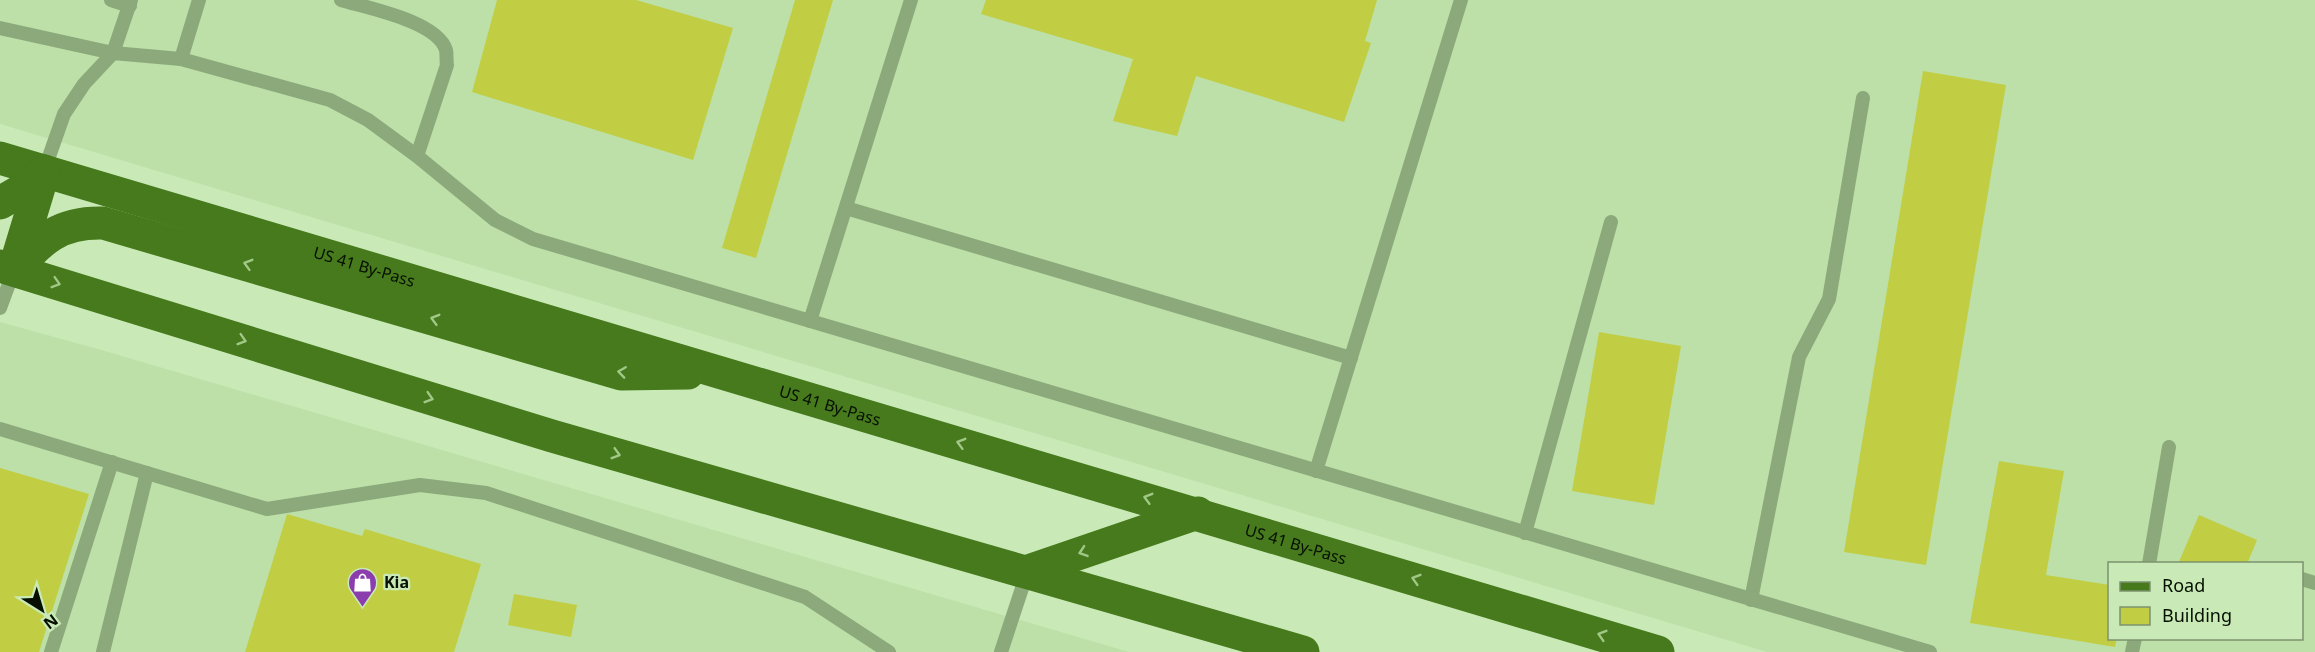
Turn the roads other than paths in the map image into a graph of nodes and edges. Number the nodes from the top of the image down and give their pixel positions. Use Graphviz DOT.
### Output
graph roads {
  1 [pos="111,0"];
  2 [pos="199,0"];
  3 [pos="341,0"];
  4 [pos="911,0"];
  5 [pos="1461,0"];
  6 [pos="130,3"];
  7 [pos="0,28"];
  8 [pos="113,53"];
  9 [pos="181,59"];
  10 [pos="1863,98"];
  11 [pos="417,156"];
  12 [pos="0,158"];
  13 [pos="44,171"];
  14 [pos="0,203"];
  15 [pos="846,208"];
  16 [pos="1611,222"];
  17 [pos="7,268"];
  18 [pos="0,308"];
  19 [pos="810,321"];
  20 [pos="1351,358"];
  21 [pos="722,373"];
  22 [pos="0,429"];
  23 [pos="2169,447"];
  24 [pos="112,462"];
  25 [pos="1317,471"];
  26 [pos="147,473"];
  27 [pos="1198,513"];
  28 [pos="1526,533"];
  29 [pos="2149,562"];
  30 [pos="1028,571"];
  31 [pos="1751,600"];
  32 [pos="51,652"];
  33 [pos="103,652"];
  34 [pos="889,652"];
  35 [pos="1001,652"];
  36 [pos="1303,652"];
  37 [pos="1658,652"];
  38 [pos="1930,652"];
  1 -- 6 [label="lane"];
  2 -- 9 [label="lane"];
  3 -- 11 [label="lane"];
  4 -- 15 [label="lane"];
  5 -- 20 [label="lane"];
  6 -- 8 [label="lane"];
  7 -- 8 [label="lane"];
  8 -- 9 [label="lane"];
  8 -- 13 [label="lane"];
  9 -- 11 [label="lane"];
  10 -- 31 [label="lane"];
  11 -- 19 [label="lane"];
  12 -- 13 [label="main road, US 41 By-Pass"];
  13 -- 14 [label="main road"];
  13 -- 17 [label="main road"];
  13 -- 21 [label="main road, US 41 By-Pass"];
  15 -- 19 [label="lane"];
  15 -- 20 [label="lane"];
  16 -- 28 [label="lane"];
  17 -- 18 [label="lane"];
  21 -- 17 [label="main road, one-way"];
  17 -- 30 [label="main road, one-way"];
  19 -- 25 [label="lane"];
  20 -- 25 [label="lane"];
  27 -- 21 [label="main road, US 41 By-Pass, one-way"];
  22 -- 24 [label="lane"];
  23 -- 29 [label="lane"];
  24 -- 26 [label="lane"];
  24 -- 32 [label="lane"];
  25 -- 28 [label="lane"];
  26 -- 33 [label="lane"];
  26 -- 34 [label="lane"];
  27 -- 30 [label="main road, one-way"];
  37 -- 27 [label="main road, US 41 By-Pass, one-way"];
  28 -- 31 [label="lane"];
  30 -- 35 [label="lane"];
  30 -- 36 [label="main road"];
  31 -- 38 [label="lane"];
}
